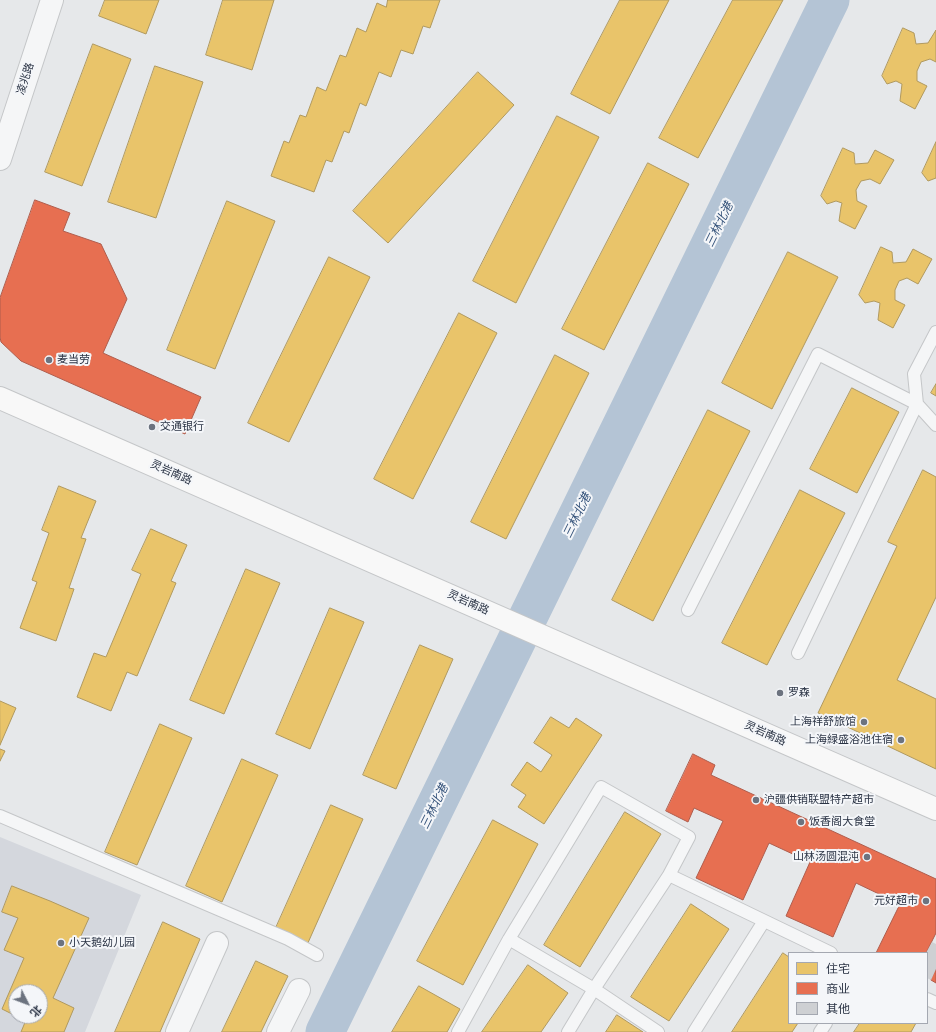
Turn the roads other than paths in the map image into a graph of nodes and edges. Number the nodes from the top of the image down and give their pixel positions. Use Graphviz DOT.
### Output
graph roads {
  1 [pos="52,0"];
  2 [pos="0,159"];
  3 [pos="936,332"];
  4 [pos="0,398"];
  5 [pos="916,404"];
  6 [pos="936,425"];
  7 [pos="688,610"];
  8 [pos="798,654"];
  9 [pos="936,809"];
  10 [pos="0,816"];
  11 [pos="669,875"];
  12 [pos="764,921"];
  13 [pos="510,939"];
  14 [pos="217,943"];
  15 [pos="829,952"];
  16 [pos="317,955"];
  17 [pos="594,989"];
  18 [pos="299,990"];
  19 [pos="177,1032"];
  20 [pos="278,1032"];
  21 [pos="458,1032"];
  22 [pos="568,1032"];
  23 [pos="658,1032"];
  24 [pos="694,1032"];
  1 -- 2 [label="street, 凌兆路"];
  3 -- 5 [label="lane"];
  4 -- 9 [label="street, 灵岩南路"];
  5 -- 6 [label="lane"];
  5 -- 7 [label="lane"];
  5 -- 8 [label="lane"];
  10 -- 16 [label="lane"];
  11 -- 12 [label="lane"];
  11 -- 13 [label="lane"];
  11 -- 17 [label="lane"];
  12 -- 15 [label="lane"];
  12 -- 24 [label="lane"];
  13 -- 17 [label="lane"];
  13 -- 21 [label="lane"];
  14 -- 19 [label="street"];
  17 -- 22 [label="lane"];
  17 -- 23 [label="lane"];
  18 -- 20 [label="street"];
}
